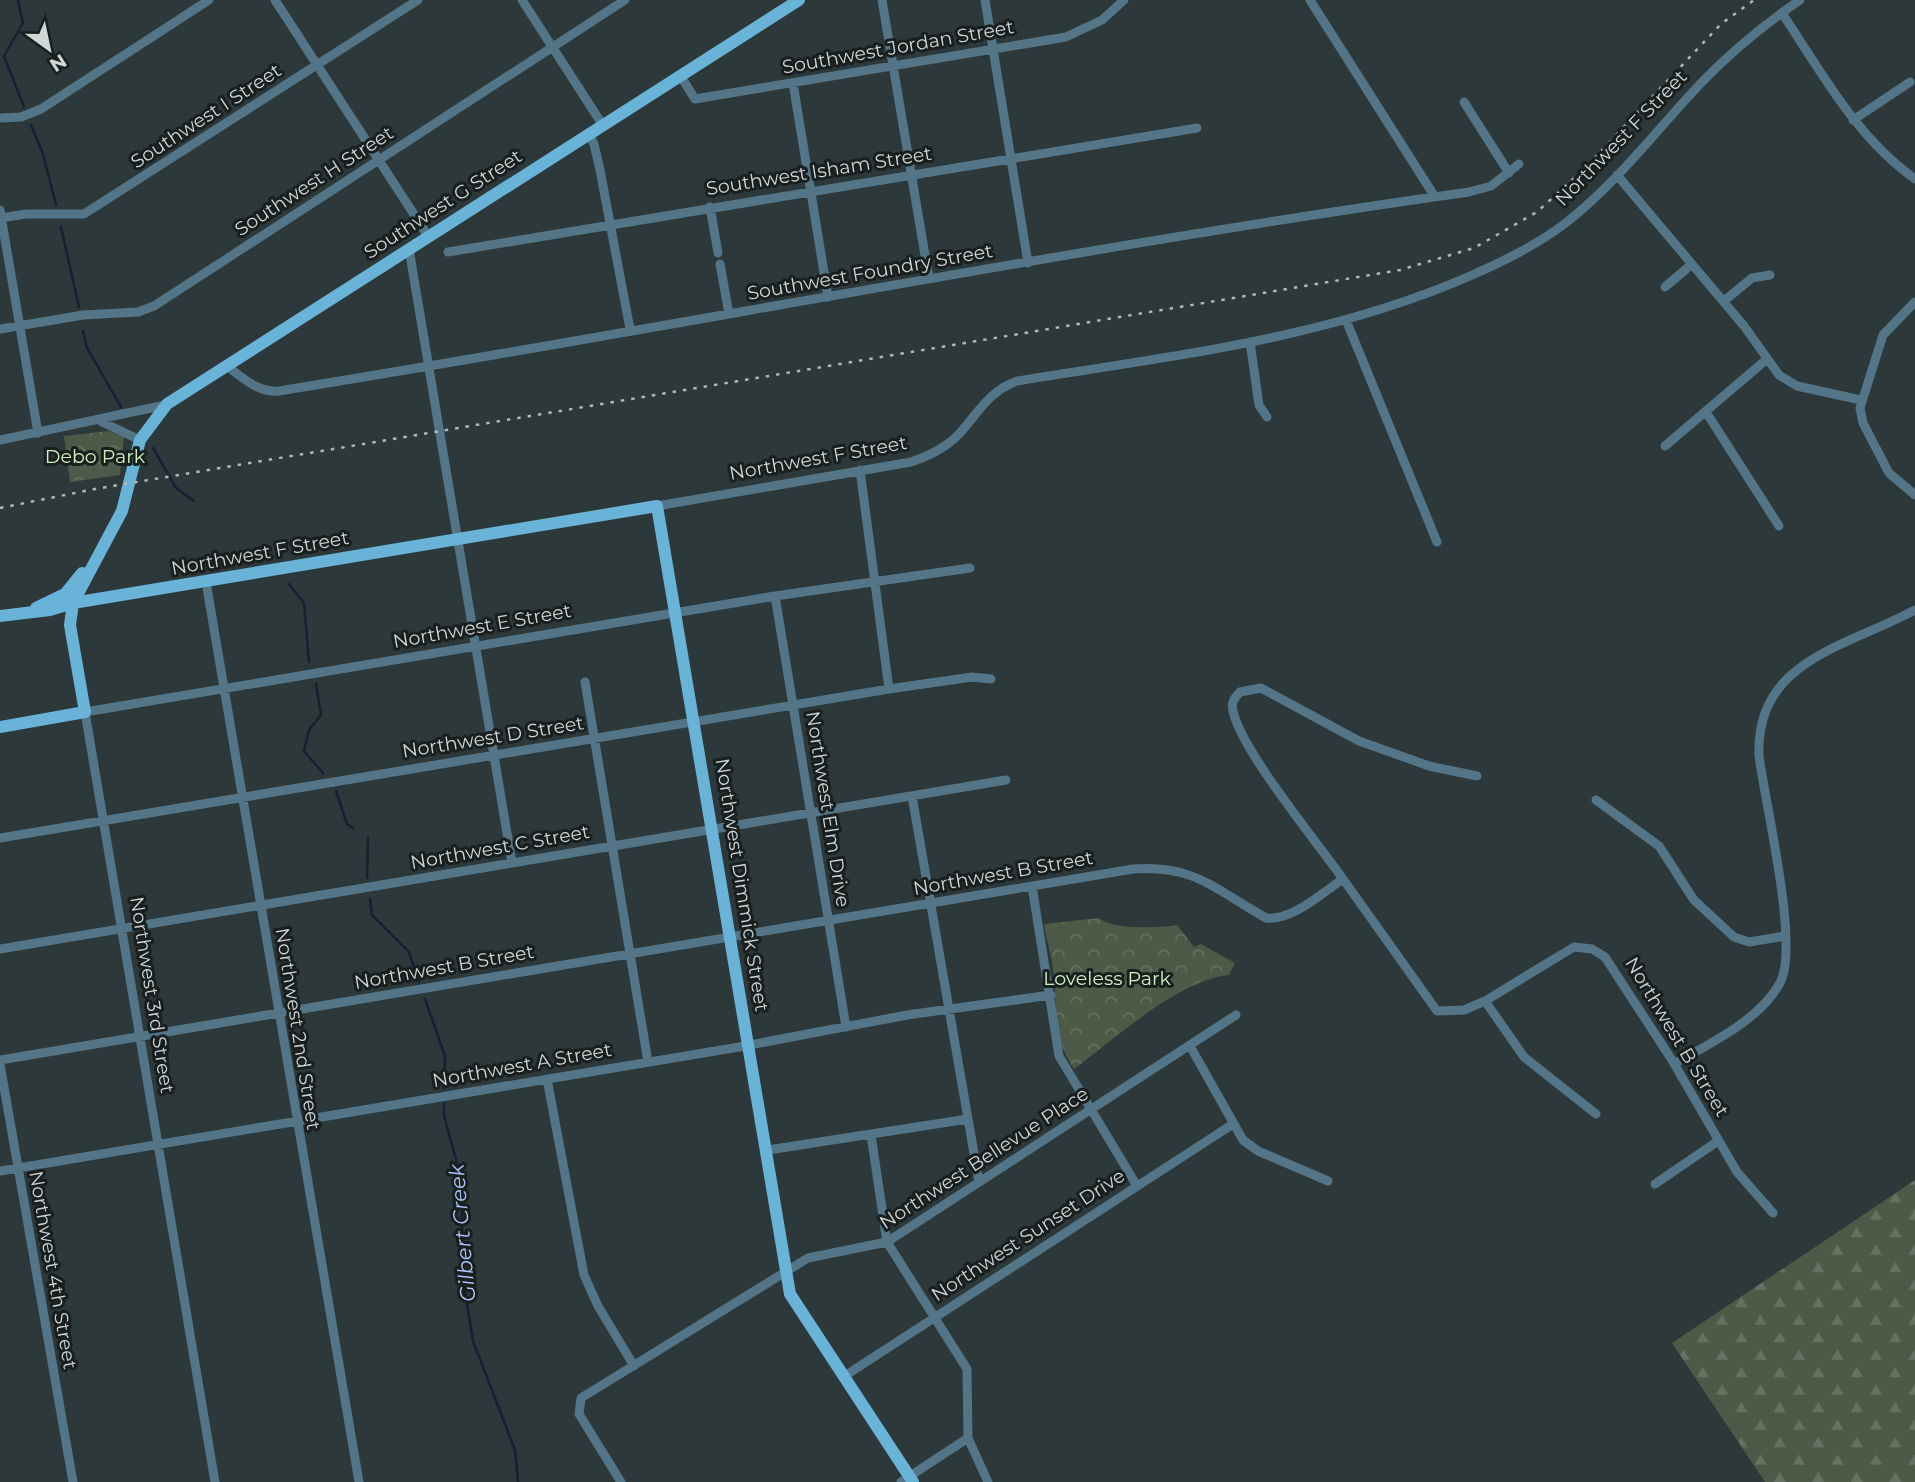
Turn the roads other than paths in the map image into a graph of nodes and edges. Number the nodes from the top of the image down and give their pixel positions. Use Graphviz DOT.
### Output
graph roads {
  1 [pos="209,0"];
  2 [pos="275,0"];
  3 [pos="418,0"];
  4 [pos="523,0"];
  5 [pos="625,0"];
  6 [pos="799,0"];
  7 [pos="882,0"];
  8 [pos="985,0"];
  9 [pos="1124,0"];
  10 [pos="1310,0"];
  11 [pos="1800,0"];
  12 [pos="1782,13"];
  13 [pos="553,47"];
  14 [pos="993,49"];
  15 [pos="318,65"];
  16 [pos="893,65"];
  17 [pos="680,75"];
  18 [pos="1910,82"];
  19 [pos="793,83"];
  20 [pos="1464,102"];
  21 [pos="0,118"];
  22 [pos="1853,120"];
  23 [pos="602,124"];
  24 [pos="1198,128"];
  25 [pos="588,133"];
  26 [pos="1010,157"];
  27 [pos="379,159"];
  28 [pos="1519,164"];
  29 [pos="910,173"];
  30 [pos="1509,173"];
  31 [pos="1617,175"];
  32 [pos="1915,179"];
  33 [pos="812,190"];
  34 [pos="1435,197"];
  35 [pos="710,206"];
  36 [pos="0,215"];
  37 [pos="611,223"];
  38 [pos="428,236"];
  39 [pos="409,249"];
  40 [pos="448,252"];
  41 [pos="718,253"];
  42 [pos="1028,263"];
  43 [pos="720,264"];
  44 [pos="1692,264"];
  45 [pos="1770,275"];
  46 [pos="929,279"];
  47 [pos="1665,287"];
  48 [pos="828,297"];
  49 [pos="1724,301"];
  50 [pos="1915,302"];
  51 [pos="729,314"];
  52 [pos="1346,320"];
  53 [pos="20,326"];
  54 [pos="0,329"];
  55 [pos="630,329"];
  56 [pos="1250,342"];
  57 [pos="1767,359"];
  58 [pos="227,366"];
  59 [pos="429,368"];
  60 [pos="1861,400"];
  61 [pos="167,404"];
  62 [pos="1706,412"];
  63 [pos="1267,418"];
  64 [pos="100,421"];
  65 [pos="38,433"];
  66 [pos="0,440"];
  67 [pos="140,440"];
  68 [pos="1665,446"];
  69 [pos="860,470"];
  70 [pos="1915,495"];
  71 [pos="657,506"];
  72 [pos="116,525"];
  73 [pos="1779,526"];
  74 [pos="458,538"];
  75 [pos="1437,542"];
  76 [pos="970,568"];
  77 [pos="90,573"];
  78 [pos="206,582"];
  79 [pos="876,584"];
  80 [pos="775,596"];
  81 [pos="104,599"];
  82 [pos="73,603"];
  83 [pos="55,609"];
  84 [pos="1915,610"];
  85 [pos="23,612"];
  86 [pos="675,613"];
  87 [pos="0,616"];
  88 [pos="70,625"];
  89 [pos="476,647"];
  90 [pos="991,679"];
  91 [pos="585,682"];
  92 [pos="889,688"];
  93 [pos="224,689"];
  94 [pos="793,705"];
  95 [pos="85,712"];
  96 [pos="695,721"];
  97 [pos="0,727"];
  98 [pos="594,738"];
  99 [pos="494,754"];
  100 [pos="1477,776"];
  101 [pos="1006,780"];
  102 [pos="912,796"];
  103 [pos="242,797"];
  104 [pos="1596,800"];
  105 [pos="811,813"];
  106 [pos="104,820"];
  107 [pos="713,829"];
  108 [pos="0,838"];
  109 [pos="612,846"];
  110 [pos="512,863"];
  111 [pos="1343,879"];
  112 [pos="1032,886"];
  113 [pos="930,904"];
  114 [pos="260,905"];
  115 [pos="829,920"];
  116 [pos="122,928"];
  117 [pos="1784,936"];
  118 [pos="731,938"];
  119 [pos="0,949"];
  120 [pos="630,954"];
  121 [pos="1051,995"];
  122 [pos="1485,1001"];
  123 [pos="949,1012"];
  124 [pos="278,1013"];
  125 [pos="1236,1015"];
  126 [pos="846,1027"];
  127 [pos="140,1035"];
  128 [pos="749,1045"];
  129 [pos="1190,1046"];
  130 [pos="0,1062"];
  131 [pos="648,1062"];
  132 [pos="1674,1064"];
  133 [pos="547,1079"];
  134 [pos="1090,1111"];
  135 [pos="1596,1114"];
  136 [pos="968,1119"];
  137 [pos="295,1121"];
  138 [pos="1233,1124"];
  139 [pos="871,1135"];
  140 [pos="1718,1141"];
  141 [pos="157,1144"];
  142 [pos="768,1150"];
  143 [pos="17,1168"];
  144 [pos="0,1171"];
  145 [pos="1328,1181"];
  146 [pos="979,1182"];
  147 [pos="1655,1184"];
  148 [pos="1137,1186"];
  149 [pos="1773,1213"];
  150 [pos="887,1242"];
  151 [pos="787,1271"];
  152 [pos="934,1317"];
  153 [pos="634,1366"];
  154 [pos="843,1377"];
  155 [pos="968,1438"];
  156 [pos="908,1480"];
  157 [pos="73,1482"];
  158 [pos="215,1482"];
  159 [pos="359,1482"];
  160 [pos="621,1482"];
  161 [pos="988,1482"];
  1 -- 21 [label="street"];
  2 -- 15 [label="street"];
  3 -- 15 [label="street, Southwest I Street"];
  4 -- 13 [label="street"];
  5 -- 13 [label="street, Southwest H Street"];
  6 -- 17 [label="main road, Southwest G Street"];
  7 -- 16 [label="street"];
  8 -- 14 [label="street"];
  9 -- 14 [label="street, Southwest Jordan Street"];
  10 -- 34 [label="street"];
  11 -- 12 [label="street, Northwest F Street"];
  12 -- 22 [label="street"];
  12 -- 31 [label="street, Northwest F Street"];
  13 -- 23 [label="street"];
  13 -- 27 [label="street, Southwest H Street"];
  14 -- 16 [label="street, Southwest Jordan Street"];
  14 -- 26 [label="street"];
  15 -- 27 [label="street"];
  15 -- 36 [label="street, Southwest I Street"];
  16 -- 19 [label="street, Southwest Jordan Street"];
  16 -- 29 [label="street"];
  17 -- 19 [label="street, Southwest Jordan Street"];
  17 -- 23 [label="main road, Southwest G Street"];
  18 -- 22 [label="street"];
  19 -- 33 [label="street"];
  20 -- 30 [label="street"];
  22 -- 32 [label="street"];
  23 -- 25 [label="main road, Southwest G Street"];
  24 -- 26 [label="street, Southwest Isham Street"];
  25 -- 37 [label="street"];
  25 -- 38 [label="main road, Southwest G Street"];
  26 -- 29 [label="street, Southwest Isham Street"];
  26 -- 42 [label="street"];
  27 -- 38 [label="street"];
  27 -- 53 [label="street, Southwest H Street"];
  28 -- 30 [label="street, Southwest Foundry Street"];
  29 -- 33 [label="street, Southwest Isham Street"];
  29 -- 46 [label="street"];
  30 -- 34 [label="street, Southwest Foundry Street"];
  31 -- 44 [label="street"];
  31 -- 52 [label="street, Northwest F Street"];
  33 -- 35 [label="street, Southwest Isham Street"];
  33 -- 48 [label="street"];
  34 -- 42 [label="street, Southwest Foundry Street"];
  35 -- 37 [label="street, Southwest Isham Street"];
  35 -- 41 [label="street"];
  36 -- 53 [label="street"];
  37 -- 40 [label="street, Southwest Isham Street"];
  37 -- 55 [label="street"];
  38 -- 39 [label="main road, Southwest G Street"];
  39 -- 58 [label="main road, Southwest G Street"];
  39 -- 59 [label="street"];
  42 -- 46 [label="street, Southwest Foundry Street"];
  43 -- 51 [label="street"];
  44 -- 47 [label="street"];
  44 -- 49 [label="street"];
  45 -- 49 [label="street"];
  46 -- 48 [label="street, Southwest Foundry Street"];
  48 -- 51 [label="street, Southwest Foundry Street"];
  49 -- 57 [label="street"];
  50 -- 60 [label="street"];
  51 -- 55 [label="street, Southwest Foundry Street"];
  52 -- 56 [label="street, Northwest F Street"];
  52 -- 75 [label="street"];
  53 -- 54 [label="street, Southwest H Street"];
  53 -- 65 [label="street"];
  55 -- 59 [label="street, Southwest Foundry Street"];
  56 -- 63 [label="street"];
  56 -- 69 [label="street, Northwest F Street"];
  57 -- 60 [label="street"];
  57 -- 62 [label="street"];
  58 -- 59 [label="street, Southwest Foundry Street"];
  58 -- 61 [label="main road, Southwest G Street"];
  59 -- 74 [label="street"];
  60 -- 70 [label="street"];
  61 -- 64 [label="street, Southwest G Street"];
  61 -- 67 [label="main road, Northwest 3rd Street"];
  62 -- 68 [label="street"];
  62 -- 73 [label="street"];
  64 -- 65 [label="street, Southwest G Street"];
  64 -- 67 [label="street"];
  65 -- 66 [label="street, Southwest G Street"];
  67 -- 72 [label="main road, Northwest 3rd Street"];
  69 -- 71 [label="street, Northwest F Street"];
  69 -- 79 [label="street"];
  71 -- 74 [label="main road, Northwest F Street"];
  71 -- 86 [label="main road, Northwest Dimmick Street"];
  72 -- 77 [label="main road, Northwest 3rd Street"];
  72 -- 85 [label="main road, Northwest 3rd Street"];
  74 -- 78 [label="main road, Northwest F Street"];
  74 -- 89 [label="street"];
  76 -- 79 [label="street, Northwest E Street"];
  77 -- 81 [label="main road"];
  77 -- 82 [label="main road, Northwest 3rd Street"];
  78 -- 81 [label="main road, Northwest F Street"];
  78 -- 93 [label="street, Northwest 2nd Street"];
  79 -- 80 [label="street, Northwest E Street"];
  79 -- 92 [label="street"];
  80 -- 86 [label="street, Northwest E Street"];
  80 -- 94 [label="street, Northwest Elm Drive"];
  81 -- 82 [label="main road, Northwest F Street"];
  82 -- 83 [label="main road, Northwest F Street"];
  82 -- 88 [label="main road, Northwest 3rd Street"];
  83 -- 85 [label="main road, Northwest F Street"];
  83 -- 88 [label="main road"];
  84 -- 117 [label="street"];
  85 -- 87 [label="main road, Northwest F Street"];
  86 -- 89 [label="street, Northwest E Street"];
  86 -- 96 [label="main road, Northwest Dimmick Street"];
  88 -- 95 [label="main road, Northwest 3rd Street"];
  89 -- 93 [label="street, Northwest E Street"];
  89 -- 99 [label="street"];
  90 -- 92 [label="street, Northwest D Street"];
  91 -- 98 [label="street"];
  92 -- 94 [label="street, Northwest D Street"];
  93 -- 95 [label="street, Northwest E Street"];
  93 -- 103 [label="street, Northwest 2nd Street"];
  94 -- 96 [label="street, Northwest D Street"];
  94 -- 105 [label="street, Northwest Elm Drive"];
  95 -- 97 [label="main road, Northwest E Street"];
  95 -- 106 [label="street, Northwest 3rd Street"];
  96 -- 98 [label="street, Northwest D Street"];
  96 -- 107 [label="main road, Northwest Dimmick Street"];
  98 -- 99 [label="street, Northwest D Street"];
  98 -- 109 [label="street"];
  99 -- 103 [label="street, Northwest D Street"];
  99 -- 110 [label="street"];
  100 -- 111 [label="street"];
  101 -- 102 [label="street, Northwest C Street"];
  102 -- 105 [label="street, Northwest C Street"];
  102 -- 113 [label="street"];
  103 -- 106 [label="street, Northwest D Street"];
  103 -- 114 [label="street, Northwest 2nd Street"];
  104 -- 117 [label="street"];
  105 -- 107 [label="street, Northwest C Street"];
  105 -- 115 [label="street, Northwest Elm Drive"];
  106 -- 108 [label="street, Northwest D Street"];
  106 -- 116 [label="street, Northwest 3rd Street"];
  107 -- 109 [label="street, Northwest C Street"];
  107 -- 118 [label="main road, Northwest Dimmick Street"];
  109 -- 110 [label="street, Northwest C Street"];
  109 -- 120 [label="street"];
  110 -- 114 [label="street, Northwest C Street"];
  111 -- 112 [label="street, Northwest B Street"];
  111 -- 122 [label="street, Northwest B Street"];
  112 -- 113 [label="street, Northwest B Street"];
  112 -- 121 [label="street"];
  113 -- 115 [label="street, Northwest B Street"];
  113 -- 123 [label="street"];
  114 -- 116 [label="street, Northwest C Street"];
  114 -- 124 [label="street, Northwest 2nd Street"];
  115 -- 118 [label="street, Northwest B Street"];
  115 -- 126 [label="street, Northwest Elm Drive"];
  116 -- 119 [label="street, Northwest C Street"];
  116 -- 127 [label="street, Northwest 3rd Street"];
  117 -- 132 [label="street"];
  118 -- 120 [label="street, Northwest B Street"];
  118 -- 128 [label="main road, Northwest Dimmick Street"];
  120 -- 124 [label="street, Northwest B Street"];
  120 -- 131 [label="street"];
  121 -- 123 [label="street, Northwest A Street"];
  121 -- 134 [label="street"];
  122 -- 132 [label="street, Northwest B Street"];
  122 -- 135 [label="street"];
  123 -- 126 [label="street, Northwest A Street"];
  123 -- 136 [label="street"];
  124 -- 127 [label="street, Northwest B Street"];
  124 -- 137 [label="street, Northwest 2nd Street"];
  125 -- 129 [label="street, Northwest Bellevue Place"];
  126 -- 128 [label="street, Northwest A Street"];
  127 -- 130 [label="street, Northwest B Street"];
  127 -- 141 [label="street, Northwest 3rd Street"];
  128 -- 131 [label="street, Northwest A Street"];
  128 -- 142 [label="main road, Northwest Dimmick Street"];
  129 -- 134 [label="street, Northwest Bellevue Place"];
  129 -- 138 [label="street"];
  130 -- 143 [label="street, Northwest 4th Street"];
  131 -- 133 [label="street, Northwest A Street"];
  132 -- 140 [label="street, Northwest B Street"];
  133 -- 137 [label="street, Northwest A Street"];
  133 -- 153 [label="street"];
  134 -- 146 [label="street, Northwest Bellevue Place"];
  134 -- 148 [label="street"];
  136 -- 139 [label="street"];
  136 -- 146 [label="street"];
  137 -- 141 [label="street, Northwest A Street"];
  137 -- 159 [label="street, Northwest 2nd Street"];
  138 -- 145 [label="street"];
  138 -- 148 [label="street, Northwest Sunset Drive"];
  139 -- 142 [label="street"];
  139 -- 150 [label="street"];
  140 -- 147 [label="street"];
  140 -- 149 [label="street, Northwest B Street"];
  141 -- 143 [label="street, Northwest A Street"];
  141 -- 158 [label="street, Northwest 3rd Street"];
  142 -- 151 [label="main road, Northwest Dimmick Street"];
  143 -- 144 [label="street, Northwest A Street"];
  143 -- 157 [label="street, Northwest 4th Street"];
  146 -- 150 [label="street, Northwest Bellevue Place"];
  148 -- 152 [label="street, Northwest Sunset Drive"];
  150 -- 151 [label="street, Northwest Bellevue Place"];
  150 -- 152 [label="street"];
  151 -- 153 [label="street, Northwest Bellevue Place"];
  151 -- 154 [label="main road, Northwest Dimmick Street"];
  152 -- 154 [label="street, Northwest Sunset Drive"];
  152 -- 155 [label="street"];
  153 -- 160 [label="street, Northwest Bellevue Place"];
  154 -- 156 [label="main road, Northwest Dimmick Street"];
  155 -- 156 [label="street"];
  155 -- 161 [label="street"];
}
